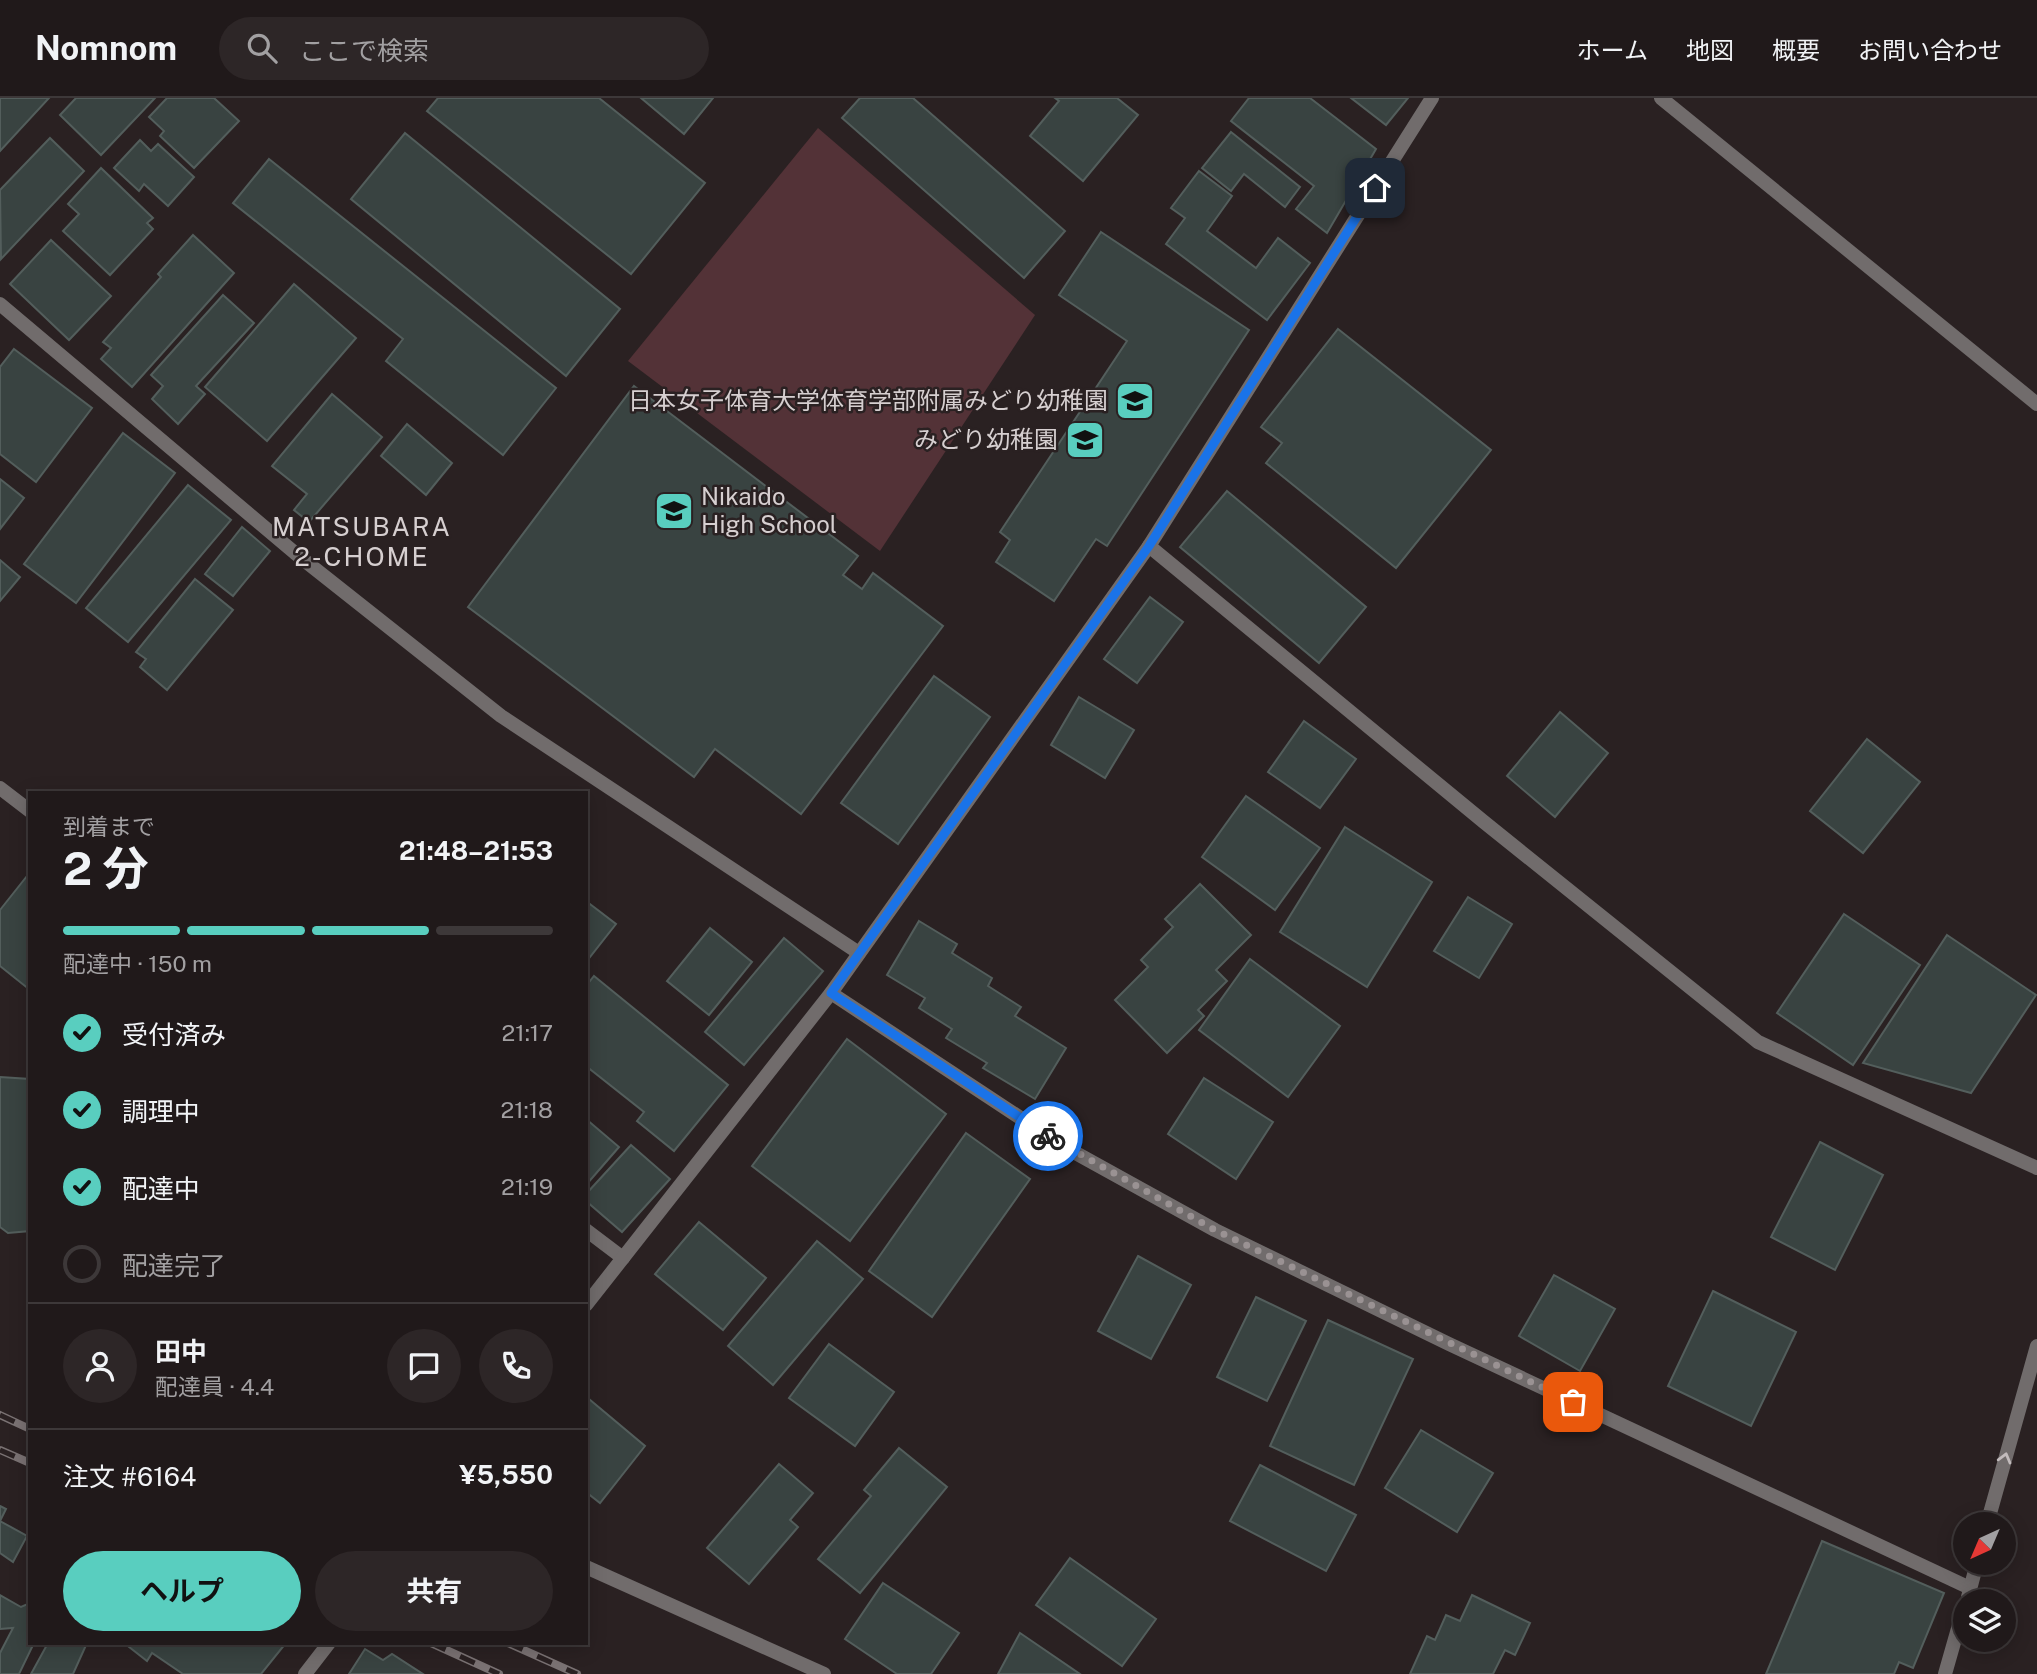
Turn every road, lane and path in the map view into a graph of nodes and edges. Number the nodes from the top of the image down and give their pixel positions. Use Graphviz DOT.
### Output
graph roads {
  1 [pos="1432,98"];
  2 [pos="1661,98"];
  3 [pos="0,304"];
  4 [pos="2037,404"];
  5 [pos="1149,546"];
  6 [pos="0,788"];
  7 [pos="28,809"];
  8 [pos="859,953"];
  9 [pos="831,993"];
  10 [pos="2037,1168"];
  11 [pos="588,1232"];
  12 [pos="623,1258"];
  13 [pos="588,1302"];
  14 [pos="2037,1346"];
  15 [pos="1990,1512"];
  16 [pos="588,1568"];
  17 [pos="1953,1591"];
  18 [pos="327,1645"];
  19 [pos="1953,1646"];
  20 [pos="305,1674"];
  21 [pos="824,1674"];
  22 [pos="1945,1674"];
  1 -- 5 [label="street"];
  2 -- 4 [label="street"];
  3 -- 8 [label="street"];
  5 -- 8 [label="street"];
  5 -- 10 [label="street"];
  6 -- 7 [label="street"];
  8 -- 9 [label="street"];
  9 -- 12 [label="street"];
  9 -- 17 [label="street"];
  11 -- 12 [label="street"];
  12 -- 13 [label="street"];
  15 -- 14 [label="street, one-way"];
  16 -- 21 [label="street"];
  18 -- 20 [label="street"];
  19 -- 22 [label="street"];
}
